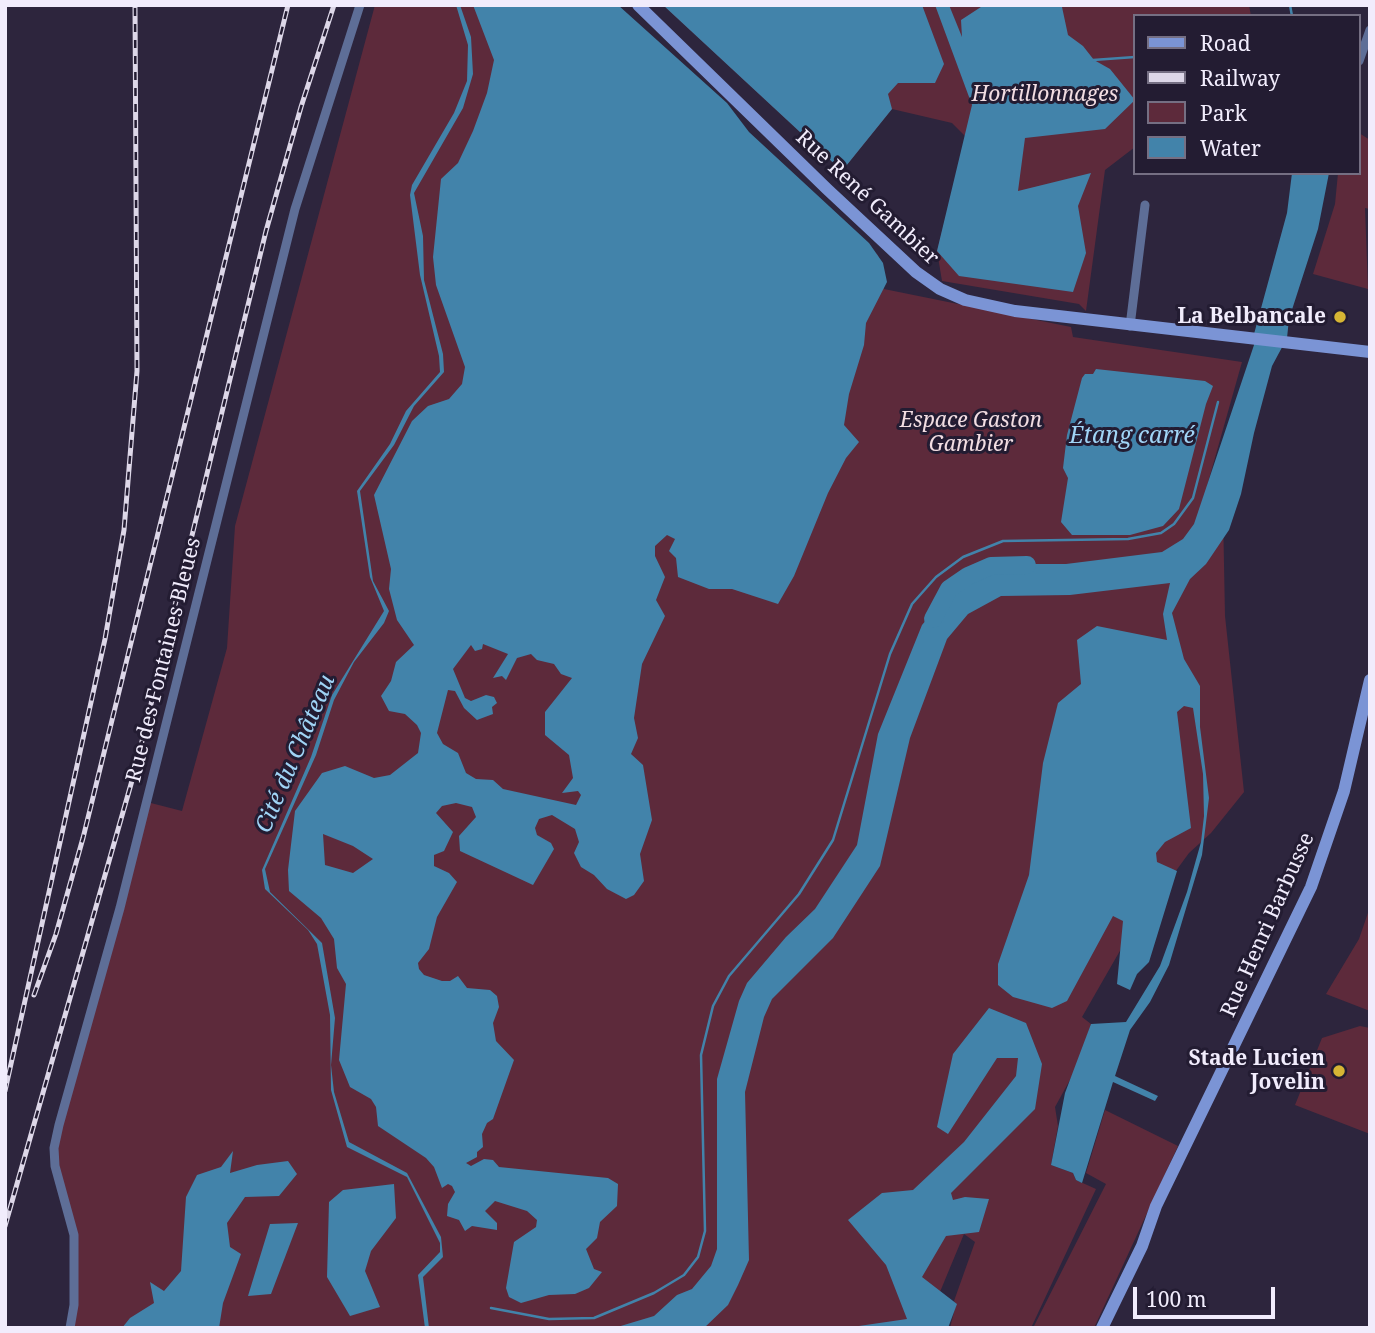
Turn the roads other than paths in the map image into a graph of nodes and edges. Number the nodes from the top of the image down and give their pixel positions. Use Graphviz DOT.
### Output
graph roads {
  1 [pos="360,5"];
  2 [pos="638,5"];
  3 [pos="1370,30"];
  4 [pos="1361,55"];
  5 [pos="1145,205"];
  6 [pos="1130,326"];
  7 [pos="1370,352"];
  8 [pos="1370,680"];
  9 [pos="70,1328"];
  10 [pos="1102,1328"];
  1 -- 9 [label="street, Rue des Fontaines Bleues"];
  2 -- 6 [label="street, Rue René Gambier"];
  3 -- 4 [label="street"];
  5 -- 6 [label="street"];
  6 -- 7 [label="street, Rue René Gambier"];
  8 -- 10 [label="street, Rue Henri Barbusse"];
}
